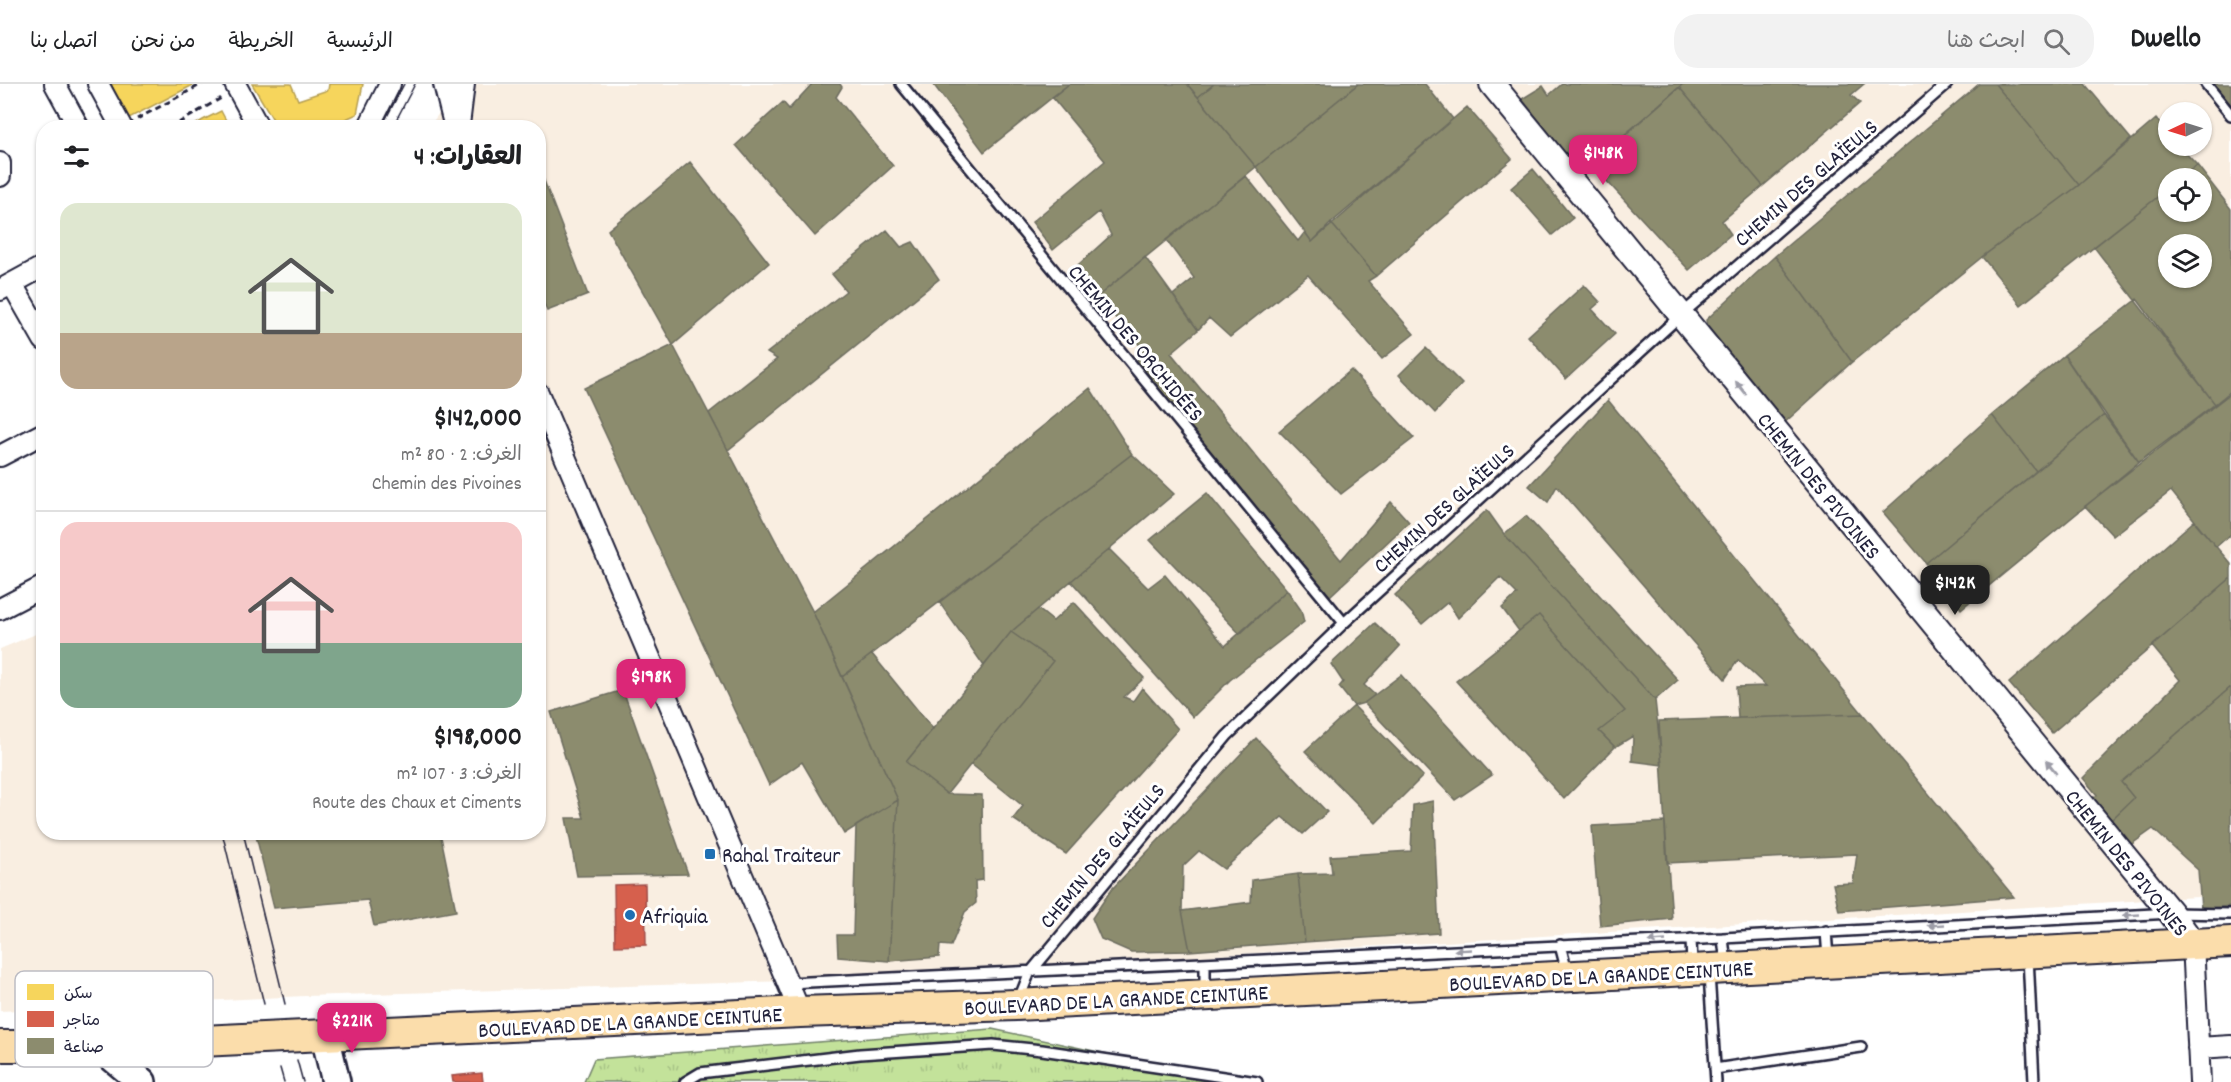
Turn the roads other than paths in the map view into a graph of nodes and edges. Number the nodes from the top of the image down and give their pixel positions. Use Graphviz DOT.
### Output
graph roads {
  1 [pos="55,84"];
  2 [pos="98,84"];
  3 [pos="390,84"];
  4 [pos="444,84"];
  5 [pos="464,84"];
  6 [pos="901,84"];
  7 [pos="1492,84"];
  8 [pos="1947,84"];
  9 [pos="2206,84"];
  10 [pos="237,86"];
  11 [pos="2231,115"];
  12 [pos="75,120"];
  13 [pos="118,120"];
  14 [pos="255,120"];
  15 [pos="372,120"];
  16 [pos="455,120"];
  17 [pos="458,120"];
  18 [pos="0,163"];
  19 [pos="0,176"];
  20 [pos="36,270"];
  21 [pos="6,287"];
  22 [pos="1681,315"];
  23 [pos="36,329"];
  24 [pos="546,412"];
  25 [pos="36,437"];
  26 [pos="0,456"];
  27 [pos="36,590"];
  28 [pos="0,609"];
  29 [pos="1344,623"];
  30 [pos="2171,913"];
  31 [pos="2231,914"];
  32 [pos="1826,931"];
  33 [pos="1691,939"];
  34 [pos="1723,939"];
  35 [pos="2231,942"];
  36 [pos="2193,944"];
  37 [pos="1560,945"];
  38 [pos="2028,953"];
  39 [pos="1205,963"];
  40 [pos="1829,964"];
  41 [pos="1709,970"];
  42 [pos="1029,974"];
  43 [pos="1568,977"];
  44 [pos="788,983"];
  45 [pos="1205,996"];
  46 [pos="1016,1005"];
  47 [pos="800,1012"];
  48 [pos="325,1036"];
  49 [pos="213,1041"];
  50 [pos="2231,1046"];
  51 [pos="1861,1047"];
  52 [pos="2198,1048"];
  53 [pos="124,1067"];
  54 [pos="1715,1069"];
  55 [pos="142,1082"];
  56 [pos="336,1082"];
  57 [pos="685,1082"];
  58 [pos="1257,1082"];
  59 [pos="1716,1082"];
  60 [pos="2034,1082"];
  61 [pos="2200,1082"];
  1 -- 12 [label="street"];
  2 -- 13 [label="street"];
  3 -- 15 [label="street"];
  4 -- 16 [label="street"];
  5 -- 17 [label="street"];
  6 -- 29 [label="lane, CHEMIN DES ORCHIDÉES"];
  7 -- 22 [label="street, CHEMIN DES PIVOINES"];
  8 -- 22 [label="lane, CHEMIN DES GLAÏEULS"];
  9 -- 11 [label="lane"];
  10 -- 14 [label="street"];
  18 -- 19 [label="street"];
  20 -- 21 [label="street"];
  21 -- 23 [label="street"];
  22 -- 29 [label="lane, CHEMIN DES GLAÏEULS"];
  30 -- 22 [label="street, CHEMIN DES PIVOINES, one-way"];
  24 -- 44 [label="street"];
  25 -- 26 [label="street"];
  27 -- 28 [label="street"];
  29 -- 42 [label="lane, CHEMIN DES GLAÏEULS"];
  30 -- 31 [label="lane"];
  30 -- 32 [label="lane, one-way"];
  30 -- 36 [label="street, CHEMIN DES PIVOINES"];
  32 -- 34 [label="lane"];
  32 -- 40 [label="lane"];
  33 -- 34 [label="lane"];
  33 -- 37 [label="lane, one-way"];
  33 -- 41 [label="lane"];
  34 -- 41 [label="lane"];
  35 -- 36 [label="main road, BOULEVARD DE LA GRANDE CEINTURE"];
  36 -- 38 [label="main road, BOULEVARD DE LA GRANDE CEINTURE"];
  36 -- 52 [label="street"];
  37 -- 39 [label="lane, one-way"];
  37 -- 43 [label="lane"];
  38 -- 40 [label="main road, BOULEVARD DE LA GRANDE CEINTURE"];
  38 -- 60 [label="lane"];
  39 -- 42 [label="lane"];
  39 -- 45 [label="lane"];
  40 -- 41 [label="main road, BOULEVARD DE LA GRANDE CEINTURE"];
  41 -- 43 [label="main road, BOULEVARD DE LA GRANDE CEINTURE"];
  41 -- 54 [label="lane"];
  42 -- 44 [label="lane"];
  42 -- 46 [label="lane, CHEMIN DES GLAÏEULS"];
  43 -- 45 [label="main road, BOULEVARD DE LA GRANDE CEINTURE"];
  44 -- 47 [label="street"];
  45 -- 46 [label="main road, BOULEVARD DE LA GRANDE CEINTURE"];
  46 -- 47 [label="main road, BOULEVARD DE LA GRANDE CEINTURE"];
  47 -- 48 [label="main road, BOULEVARD DE LA GRANDE CEINTURE"];
  48 -- 49 [label="main road, BOULEVARD DE LA GRANDE CEINTURE"];
  48 -- 56 [label="main road"];
  50 -- 52 [label="street"];
  51 -- 54 [label="lane"];
  52 -- 61 [label="street"];
  53 -- 55 [label="main road"];
  54 -- 59 [label="lane"];
  57 -- 58 [label="lane"];
}
